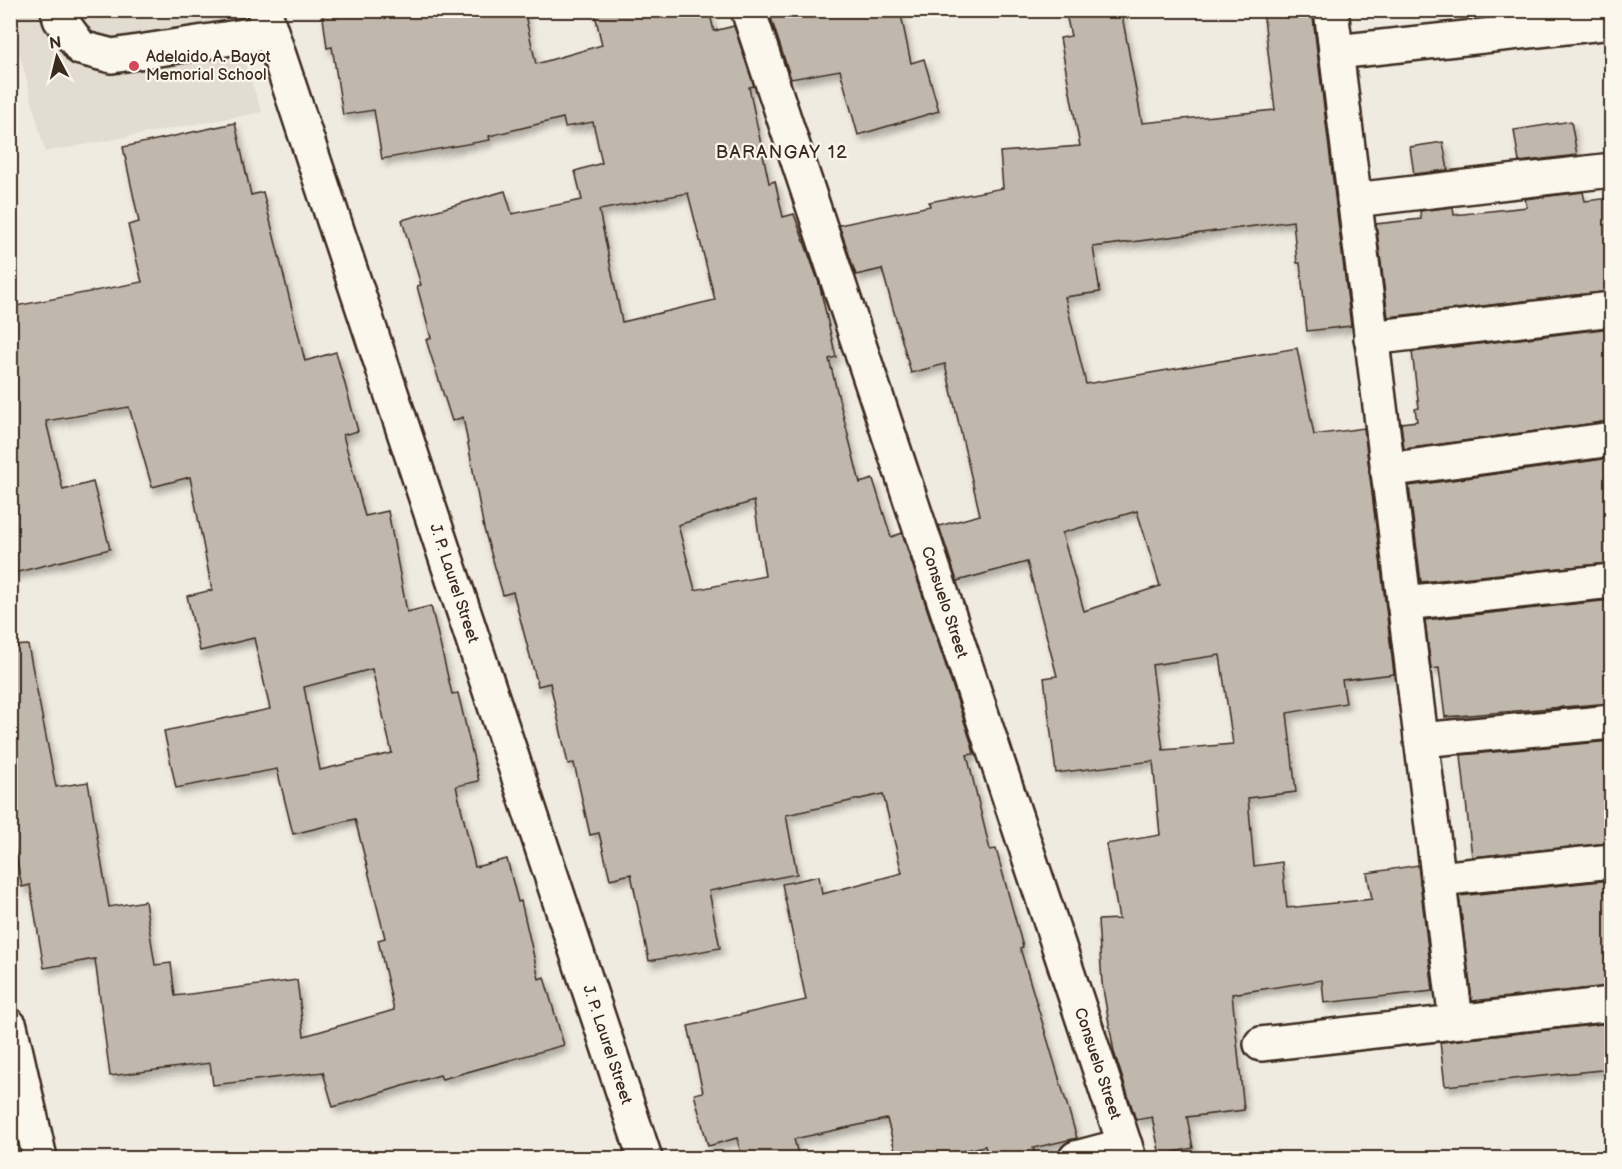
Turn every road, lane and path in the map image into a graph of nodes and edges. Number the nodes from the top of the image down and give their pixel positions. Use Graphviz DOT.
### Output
graph roads {
  1 [pos="58,10"];
  2 [pos="748,10"];
  3 [pos="1331,10"];
  4 [pos="268,21"];
  5 [pos="1611,22"];
  6 [pos="1336,52"];
  7 [pos="1611,170"];
  8 [pos="1354,200"];
  9 [pos="1611,309"];
  10 [pos="1371,338"];
  11 [pos="1611,439"];
  12 [pos="1388,470"];
  13 [pos="1611,581"];
  14 [pos="1404,603"];
  15 [pos="1611,722"];
  16 [pos="1420,740"];
  17 [pos="1611,861"];
  18 [pos="1438,879"];
  19 [pos="1611,1004"];
  20 [pos="1456,1021"];
  21 [pos="10,1026"];
  22 [pos="1261,1044"];
  23 [pos="1127,1152"];
  24 [pos="40,1158"];
  25 [pos="645,1158"];
  26 [pos="1076,1158"];
  1 -- 4 [label="street"];
  2 -- 23 [label="street, Consuelo Street"];
  3 -- 6 [label="street"];
  4 -- 25 [label="street, J. P. Laurel Street"];
  5 -- 6 [label="street"];
  6 -- 8 [label="street"];
  7 -- 8 [label="street"];
  8 -- 10 [label="street"];
  9 -- 10 [label="street"];
  10 -- 12 [label="street"];
  11 -- 12 [label="street"];
  12 -- 14 [label="street"];
  13 -- 14 [label="street"];
  14 -- 16 [label="street"];
  15 -- 16 [label="street"];
  16 -- 18 [label="street"];
  17 -- 18 [label="street"];
  18 -- 20 [label="street"];
  19 -- 20 [label="street"];
  20 -- 22 [label="street"];
  21 -- 24 [label="street"];
  23 -- 26 [label="street, Consuelo Street"];
}
